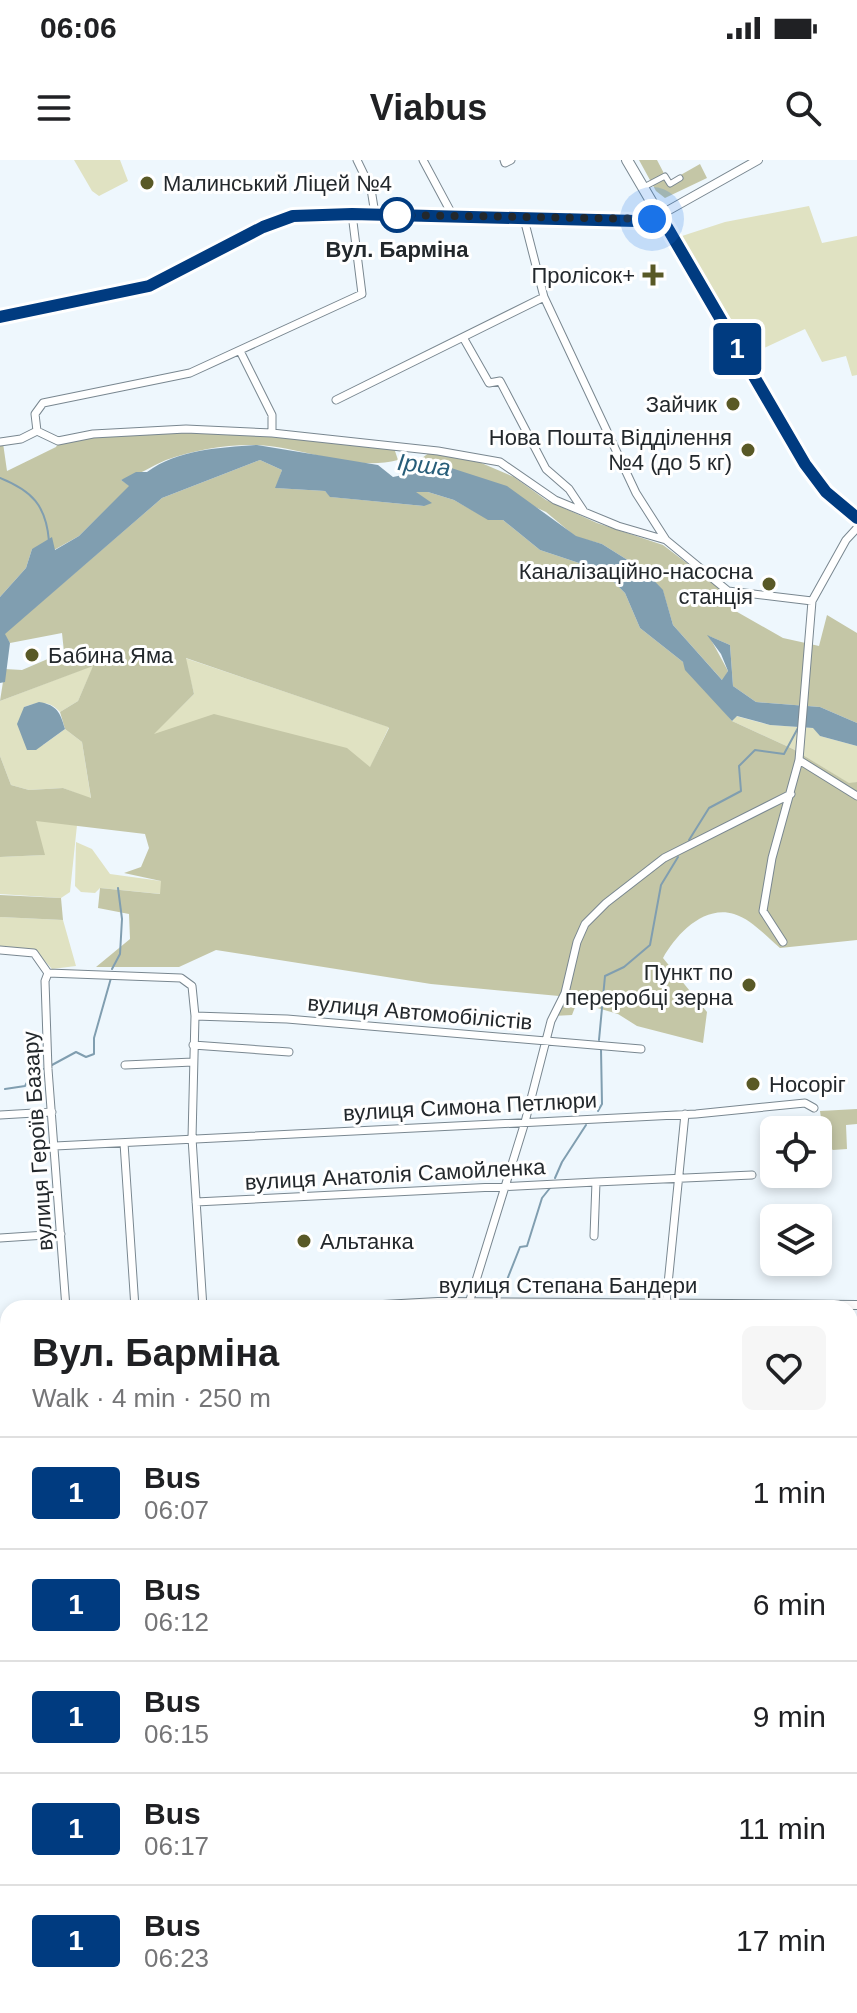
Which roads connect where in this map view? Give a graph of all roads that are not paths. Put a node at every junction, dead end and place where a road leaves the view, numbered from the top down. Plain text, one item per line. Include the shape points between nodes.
1 (357, 160) edge
2 (423, 160) edge
3 (504, 160) edge
4 (511, 160) edge
5 (627, 160) edge
6 (758, 160) edge
7 (680, 178) dead end
8 (643, 188) junction
9 (352, 214) junction
10 (375, 214) junction
11 (660, 215) junction
12 (453, 216) junction
13 (524, 219) junction
14 (544, 297) junction
15 (0, 317) edge
16 (464, 339) junction
17 (240, 351) junction
18 (336, 400) dead end
19 (37, 431) junction
20 (272, 433) junction
21 (0, 442) edge
22 (584, 512) junction
23 (857, 518) edge
24 (857, 528) edge
25 (666, 540) junction
26 (812, 601) junction
27 (799, 760) junction
28 (791, 794) junction
29 (857, 796) edge
30 (783, 942) dead end
31 (0, 950) edge
32 (48, 973) junction
33 (195, 1016) junction
34 (547, 1041) junction
35 (193, 1045) junction
36 (641, 1049) dead end
37 (289, 1052) dead end
38 (193, 1062) junction
39 (125, 1065) dead end
40 (814, 1108) dead end
41 (52, 1112) junction
42 (685, 1114) junction
43 (0, 1115) edge
44 (525, 1122) junction
45 (192, 1138) junction
46 (124, 1143) junction
47 (55, 1146) junction
48 (752, 1175) dead end
49 (678, 1178) junction
50 (596, 1182) junction
51 (504, 1187) junction
52 (196, 1202) junction
53 (61, 1234) junction
54 (594, 1236) dead end
55 (0, 1238) edge
56 (65, 1300) edge
57 (134, 1300) edge
58 (202, 1300) edge
59 (470, 1300) edge
60 (666, 1300) edge

1 - 10 street via 371,189
2 - 12 street
3 - 4 street
5 - 8 main road
6 - 11 street
7 - 8 street via 670,184 665,176
8 - 11 main road
9 - 10 street
9 - 15 street via 281,219 149,286
9 - 17 street via 359,297
10 - 12 street
11 - 13 street via 646,221
11 - 23 main road via 805,464 826,492
12 - 13 street
13 - 14 street
14 - 16 street
14 - 25 street via 636,493
16 - 18 street
16 - 22 street via 489,383 500,381 546,469
17 - 19 street via 176,377 50,400 36,410
17 - 20 street via 272,415
19 - 20 street via 54,441 186,429
19 - 21 street
20 - 22 street via 500,462 555,500
22 - 25 street
24 - 26 street
25 - 26 street via 728,591
26 - 27 street
27 - 28 street
27 - 29 street
28 - 30 street via 763,911
28 - 34 street via 664,858 594,914 578,938
31 - 32 street via 34,953
32 - 33 street via 181,978 194,992
32 - 41 street, вулиця Героїв Базару
33 - 34 street, вулиця Автомобілістів
33 - 35 street
34 - 36 street, вулиця Автомобілістів
34 - 44 street
35 - 37 street
35 - 38 street
38 - 39 street
38 - 45 street
40 - 42 street, вулиця Симона Петлюри via 805,1103
41 - 43 street
41 - 47 street, вулиця Героїв Базару
42 - 44 street, вулиця Симона Петлюри
42 - 49 street
44 - 45 street, вулиця Симона Петлюри
44 - 51 street
45 - 46 street, вулиця Симона Петлюри
45 - 52 street
46 - 47 street, вулиця Симона Петлюри
46 - 57 street
47 - 53 street, вулиця Героїв Базару
48 - 49 street, вулиця Анатолія Самойленка
49 - 50 street, вулиця Анатолія Самойленка
49 - 60 street
50 - 51 street, вулиця Анатолія Самойленка
50 - 54 street
51 - 52 street, вулиця Анатолія Самойленка
51 - 59 street
52 - 58 street
53 - 55 street
53 - 56 street, вулиця Героїв Базару

